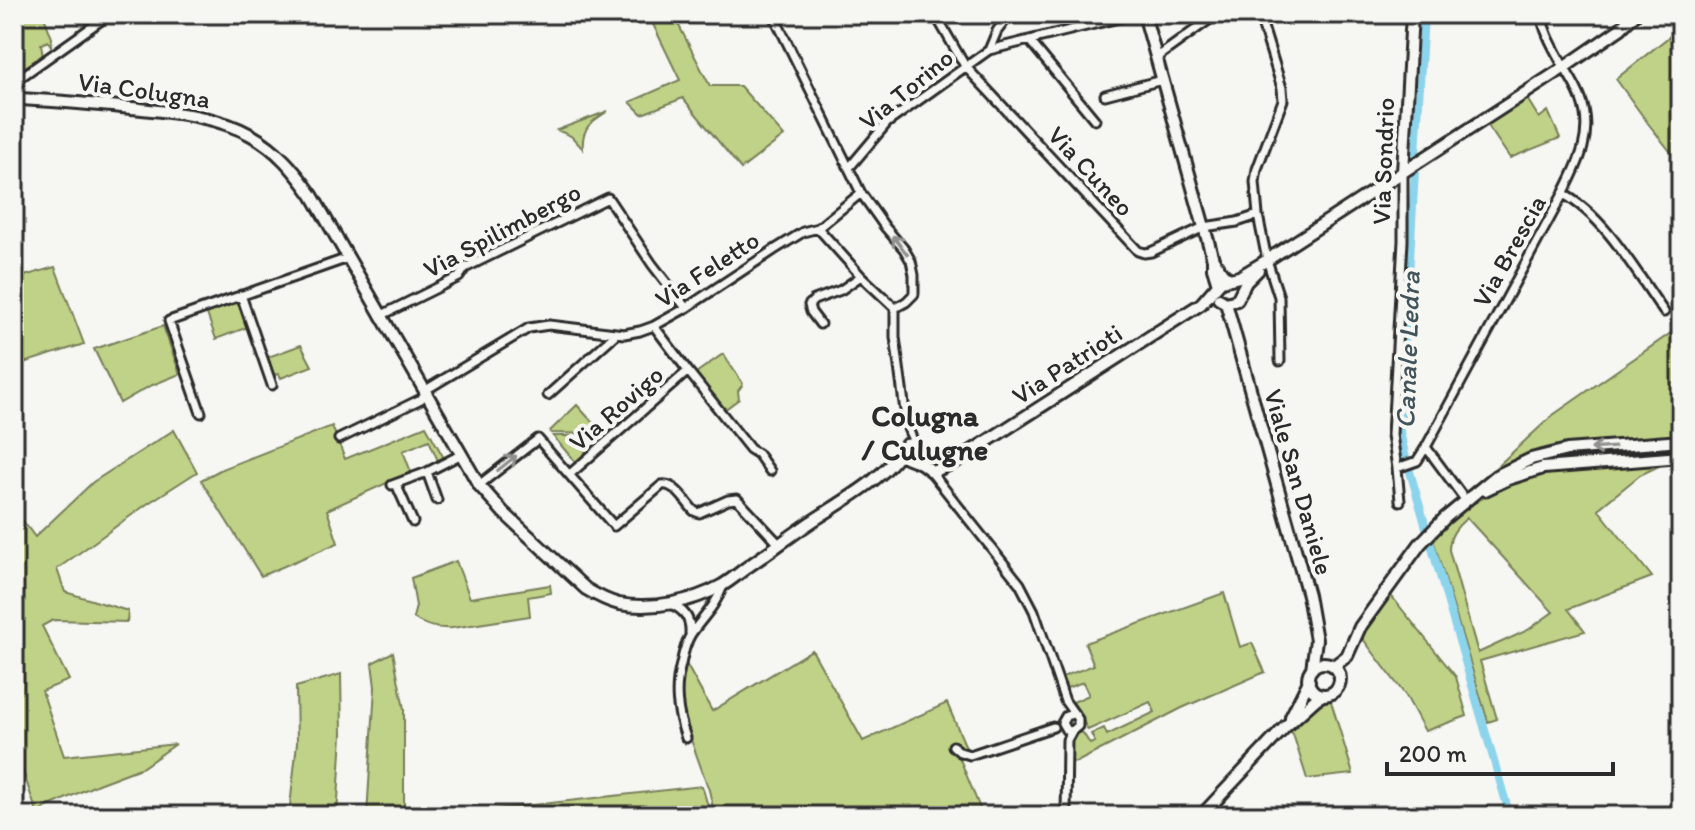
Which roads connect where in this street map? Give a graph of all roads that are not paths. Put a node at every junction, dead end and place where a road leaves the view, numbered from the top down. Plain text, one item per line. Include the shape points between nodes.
1 (110, 14) edge
2 (773, 14) edge
3 (935, 14) edge
4 (1010, 14) edge
5 (1135, 14) edge
6 (1144, 14) edge
7 (1217, 14) edge
8 (1259, 14) edge
9 (1412, 14) edge
10 (1541, 14) edge
11 (1635, 14) edge
12 (1029, 40) junction
13 (989, 50) junction
14 (1156, 58) junction
15 (965, 66) junction
16 (1564, 68) junction
17 (1162, 80) junction
18 (14, 82) edge
19 (1105, 95) dead end
20 (14, 99) edge
21 (1095, 120) dead end
22 (849, 168) junction
23 (1405, 170) junction
24 (861, 193) junction
25 (1563, 194) junction
26 (1258, 215) junction
27 (1204, 227) junction
28 (818, 228) junction
29 (348, 258) junction
30 (1266, 261) junction
31 (861, 276) junction
32 (1227, 290) junction
33 (241, 295) junction
34 (686, 308) junction
35 (895, 308) junction
36 (1664, 312) dead end
37 (380, 316) junction
38 (820, 324) dead end
39 (654, 326) junction
40 (616, 334) junction
41 (1280, 361) dead end
42 (688, 371) junction
43 (272, 385) dead end
44 (425, 392) junction
45 (548, 395) dead end
46 (201, 413) dead end
47 (339, 439) dead end
48 (1681, 441) edge
49 (1642, 445) junction
50 (1426, 447) junction
51 (908, 450) junction
52 (460, 455) junction
53 (1681, 457) edge
54 (1644, 460) junction
55 (1399, 468) junction
56 (937, 470) junction
57 (770, 471) dead end
58 (427, 472) junction
59 (570, 474) junction
60 (479, 485) junction
61 (437, 500) dead end
62 (1400, 501) dead end
63 (1466, 501) junction
64 (413, 522) dead end
65 (779, 544) junction
66 (723, 585) junction
67 (668, 603) junction
68 (690, 635) junction
69 (1316, 640) junction
70 (1354, 642) junction
71 (1331, 665) junction
72 (1312, 669) junction
73 (1309, 681) junction
74 (1340, 681) junction
75 (1323, 695) junction
76 (1068, 722) junction
77 (1286, 726) junction
78 (686, 738) dead end
79 (953, 746) dead end
80 (1066, 816) edge
81 (1201, 816) edge

1 - 18 street
2 - 22 street
3 - 15 street
4 - 13 street
5 - 12 street, Via Torino
6 - 14 street, Viale San Daniele
7 - 14 street
8 - 26 street via 1283,100 1257,169
9 - 23 street, Via Sondrio
10 - 16 street, Via Brescia
11 - 16 street, Via Patrioti
12 - 13 street, Via Torino
12 - 21 street
13 - 15 street, Via Torino
14 - 17 street, Viale San Daniele
15 - 22 street, Via Torino via 887,123
15 - 27 street, Via Cuneo via 1138,251 1151,252
16 - 23 street, Via Patrioti
16 - 25 street, Via Brescia via 1581,98 1587,128 1579,162
17 - 19 street
17 - 27 street, Viale San Daniele
20 - 29 street, Via Colugna via 175,113 250,135 295,170
22 - 24 street
23 - 30 street, Via Patrioti
23 - 55 street, Via Sondrio via 1392,435
24 - 28 street, Via Feletto
35 -> 24 street via 912,297 911,261
25 - 36 street via 1600,222
25 - 50 street, Via Brescia
26 - 27 street
26 - 30 street
27 - 32 street, Viale San Daniele
28 - 31 street
28 - 34 street, Via Feletto via 803,232
29 - 33 street
29 - 37 street, Via Colugna
30 - 32 street, Via Patrioti
30 - 41 street via 1279,297
31 - 35 street
31 - 38 street via 809,305
32 - 56 street, Via Patrioti
32 - 69 street, Viale San Daniele
33 - 43 street
33 - 46 street via 169,321
34 - 37 street, Via Spilimbergo via 608,198
34 - 39 street, Via Feletto
35 - 51 street
37 - 44 street, Via Colugna
39 - 40 street, Via Feletto
39 - 42 street, Via Rovigo
40 - 44 street, Via Feletto via 549,325 529,328
40 - 45 street
42 - 57 street, Via Rovigo
42 - 59 street, Via Rovigo
44 - 47 street, Via Feletto via 421,399
44 - 52 street, Via Colugna
48 - 49 street
49 - 54 street
49 -> 63 street via 1567,450 1531,459 1496,476
50 - 55 street, Via Brescia via 1421,458
50 - 63 street
51 - 56 street via 920,451
51 - 65 street, Via Colugna
52 - 58 street
52 - 60 street, Via Colugna
53 - 54 street
54 - 63 street via 1543,468
55 - 62 street, Via Sondrio
56 - 76 street via 1020,584 1034,611
58 - 61 street
58 - 64 street via 394,484
60 -> 59 street via 538,439
59 - 65 street via 614,526 666,484 699,513 737,499
60 - 67 street, Via Colugna via 586,589 618,604
63 - 70 street via 1416,549
65 - 66 street, Via Colugna
66 - 67 street, Via Colugna
66 - 68 street via 717,602
67 - 68 street via 683,611
68 - 78 street via 676,693
69 - 71 street, Viale San Daniele
69 - 72 street, Viale San Daniele
70 - 71 street via 1344,660
70 - 74 street
71 - 72 street
71 - 74 street, Viale San Daniele
72 - 73 street, Viale San Daniele
73 - 75 street
73 - 77 street, Viale San Daniele
74 - 75 street, Viale San Daniele via 1335,691
75 - 77 street, Viale San Daniele
76 - 79 street via 970,755
76 - 80 street
77 - 81 street, Viale San Daniele

